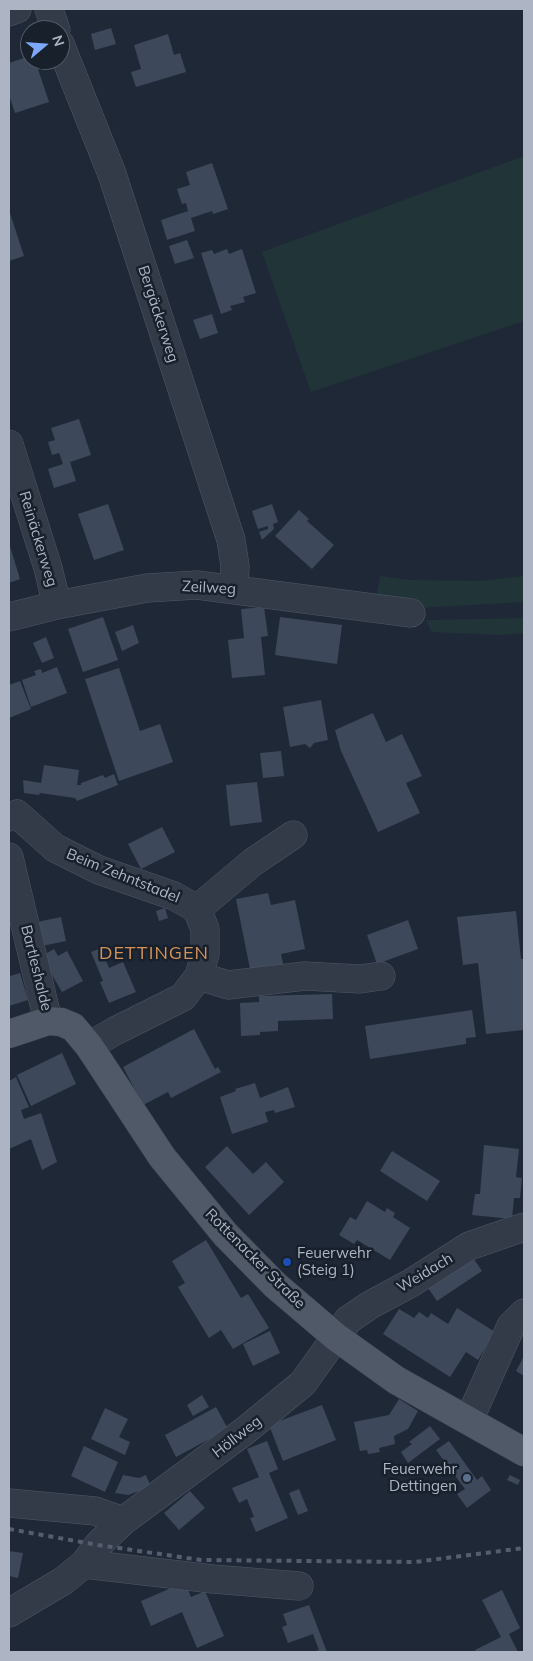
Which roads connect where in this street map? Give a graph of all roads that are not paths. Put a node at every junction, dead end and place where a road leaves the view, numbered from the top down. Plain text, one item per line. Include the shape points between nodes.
1 (17, 9) edge
2 (9, 12) edge
3 (70, 69) edge
4 (9, 444) edge
5 (234, 589) junction
6 (57, 605) junction
7 (411, 613) dead end
8 (9, 617) edge
9 (9, 817) edge
10 (293, 835) dead end
11 (9, 857) edge
12 (197, 909) junction
13 (200, 976) junction
14 (381, 976) dead end
15 (48, 1022) junction
16 (9, 1034) edge
17 (89, 1046) junction
18 (524, 1227) edge
19 (524, 1313) edge
20 (336, 1337) junction
21 (469, 1420) junction
22 (524, 1452) edge
23 (9, 1503) edge
24 (123, 1521) junction
25 (84, 1564) junction
26 (299, 1586) dead end
27 (9, 1613) edge

1 - 2 street
3 - 5 street, Bergäckerweg via 112,174 230,540 235,566
4 - 6 street, Reinäckerweg
5 - 6 street, Zeilweg via 197,585 147,588
5 - 7 street, Zeilweg
6 - 8 street, Zeilweg
9 - 12 street, Beim Zehntstadel via 17,814 55,848 99,870 174,896
10 - 12 street via 253,862
11 - 15 street, Bartleshalde
12 - 13 street, Beim Zehntstadel via 205,929 205,954
13 - 14 street via 228,986 305,976 360,979
13 - 17 street, Beim Zehntstadel via 183,997
15 - 16 main road, Rottenacker Straße
15 - 17 main road, Rottenacker Straße via 61,1022 73,1027
17 - 20 main road, Rottenacker Straße via 162,1157 225,1234 276,1285
18 - 20 street, Weidach via 469,1246 348,1320
19 - 21 street via 511,1326
20 - 21 main road, Rottenacker Straße via 396,1380
20 - 24 street, Höllweg via 303,1384
21 - 22 main road, Rottenacker Straße
23 - 24 street via 95,1511
24 - 25 street, Höllweg
25 - 26 street
25 - 27 street, Höllweg via 63,1581

